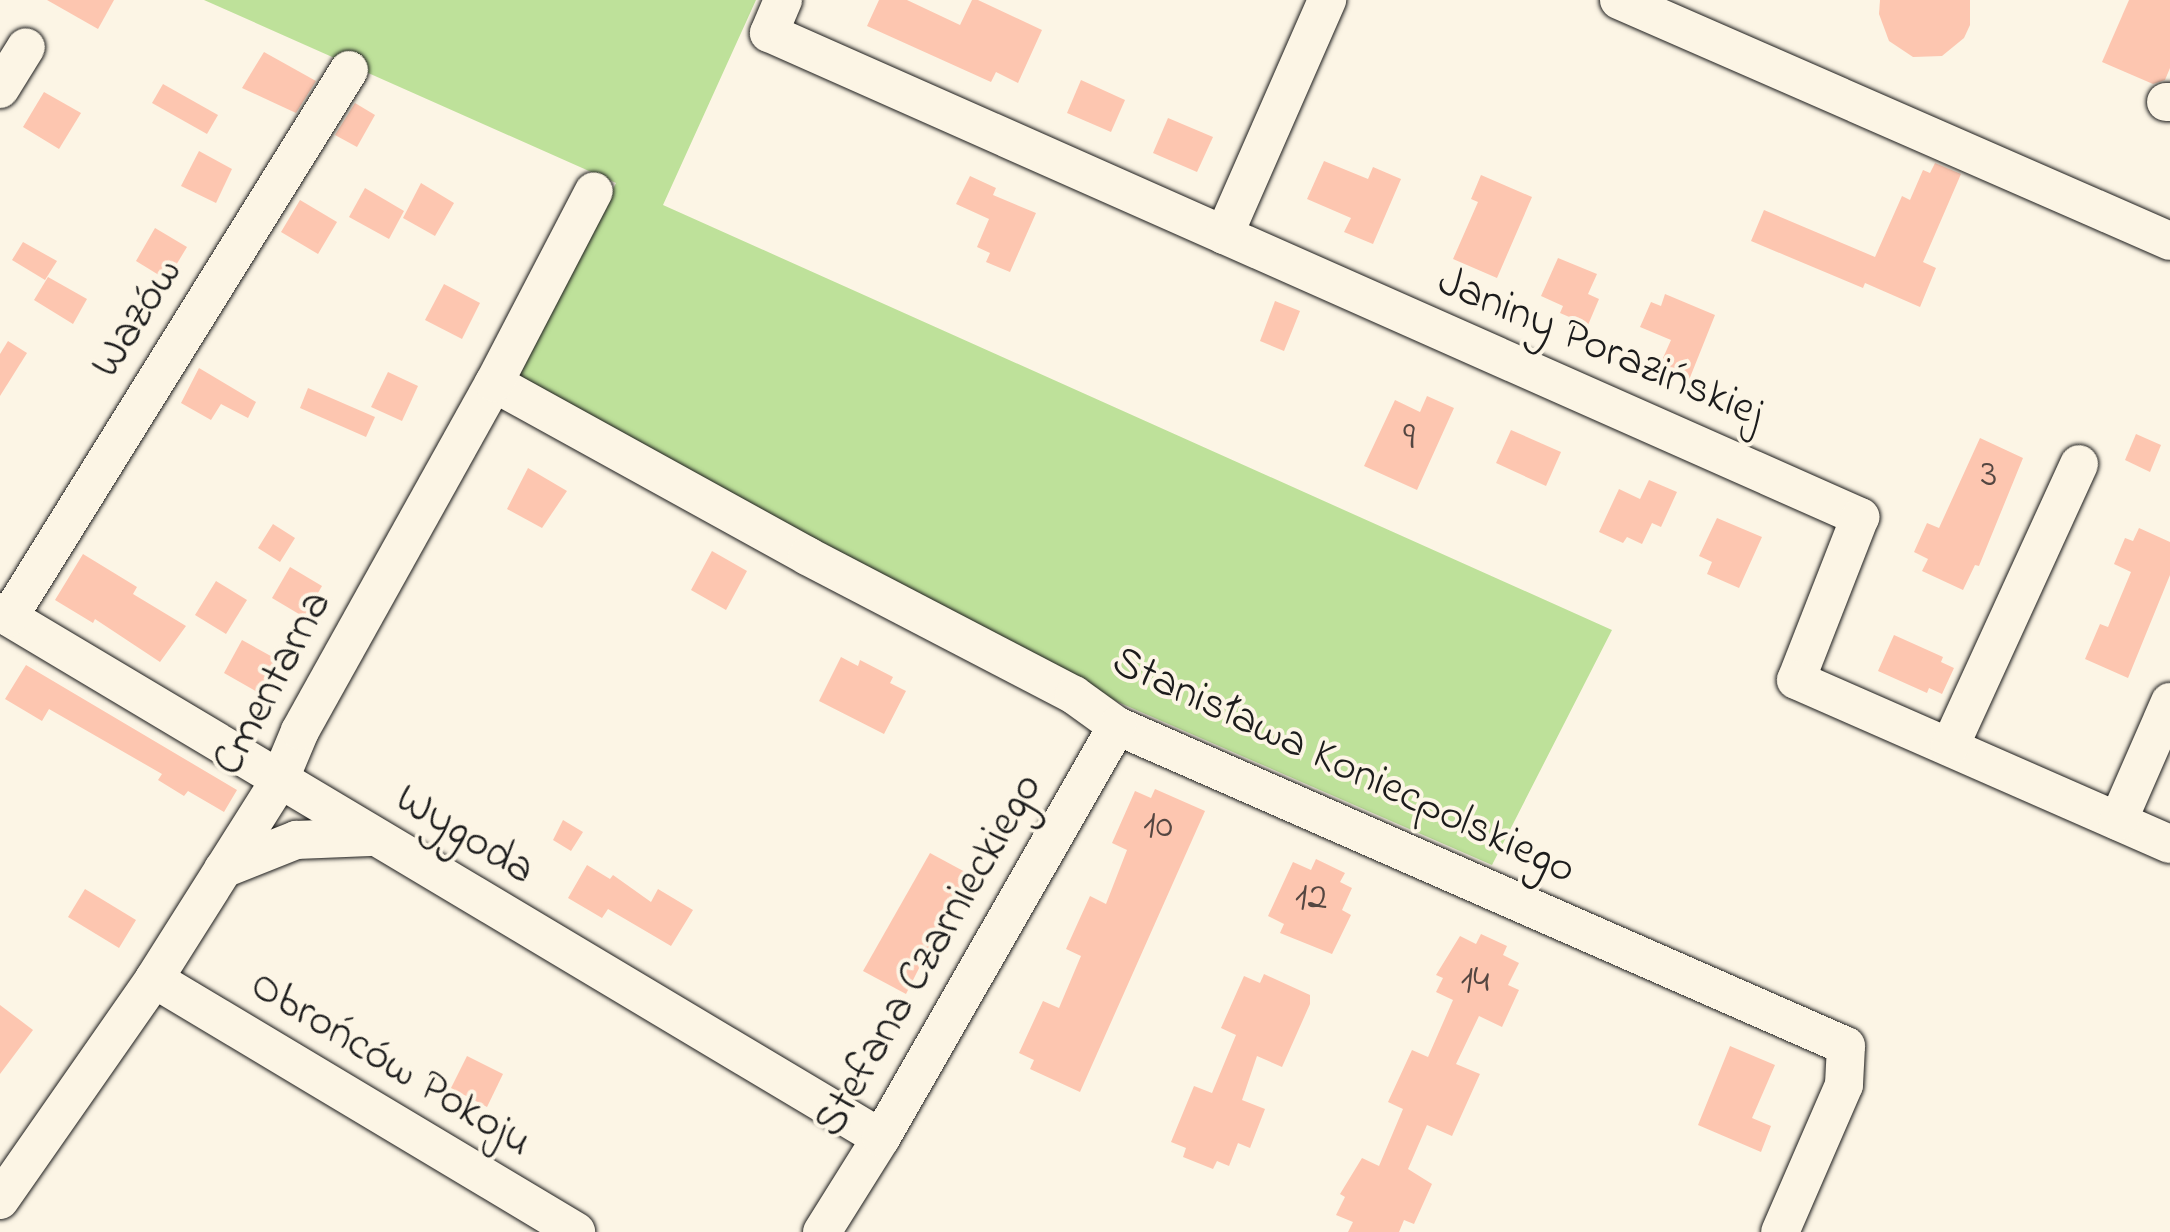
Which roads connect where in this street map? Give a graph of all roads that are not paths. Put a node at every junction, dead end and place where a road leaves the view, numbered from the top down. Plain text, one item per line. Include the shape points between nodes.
1 (1328, 0) edge
2 (1619, 0) edge
3 (776, 16) edge
4 (26, 47) dead end
5 (348, 70) dead end
6 (0, 89) edge
7 (594, 190) dead end
8 (1224, 236) junction
9 (2170, 241) edge
10 (494, 383) junction
11 (2079, 464) dead end
12 (4, 614) edge
13 (2170, 702) edge
14 (1118, 726) junction
15 (1950, 746) junction
16 (279, 781) junction
17 (2118, 820) junction
18 (372, 837) junction
19 (2170, 844) edge
20 (223, 869) junction
21 (154, 979) junction
22 (881, 1138) junction
23 (6, 1178) edge
24 (576, 1232) edge
25 (822, 1232) edge
26 (1780, 1232) edge

1 - 8 street
2 - 9 street
3 - 8 street, Janiny Porazińskiej
4 - 6 street
5 - 12 street, Wazów
7 - 10 street, Cmentarna
8 - 15 street, Janiny Porazińskiej via 1860,517 1796,680
10 - 14 street, Stanisława Koniecpolskiego via 1074,695
10 - 16 street, Cmentarna via 300,731
11 - 15 street
12 - 16 street, Wygoda
13 - 17 street
14 - 22 street, Stefana Czarnieckiego
14 - 26 street, Stanisława Koniecpolskiego via 1846,1046 1844,1085
15 - 17 street, Janiny Porazińskiej
16 - 18 street, Wygoda
16 - 20 street, Cmentarna
17 - 19 street, Janiny Porazińskiej
18 - 20 street via 296,840
18 - 22 street, Wygoda
20 - 21 street, Cmentarna
21 - 23 street, Cmentarna
21 - 24 street, Obrońców Pokoju
22 - 25 street, Stefana Czarnieckiego

